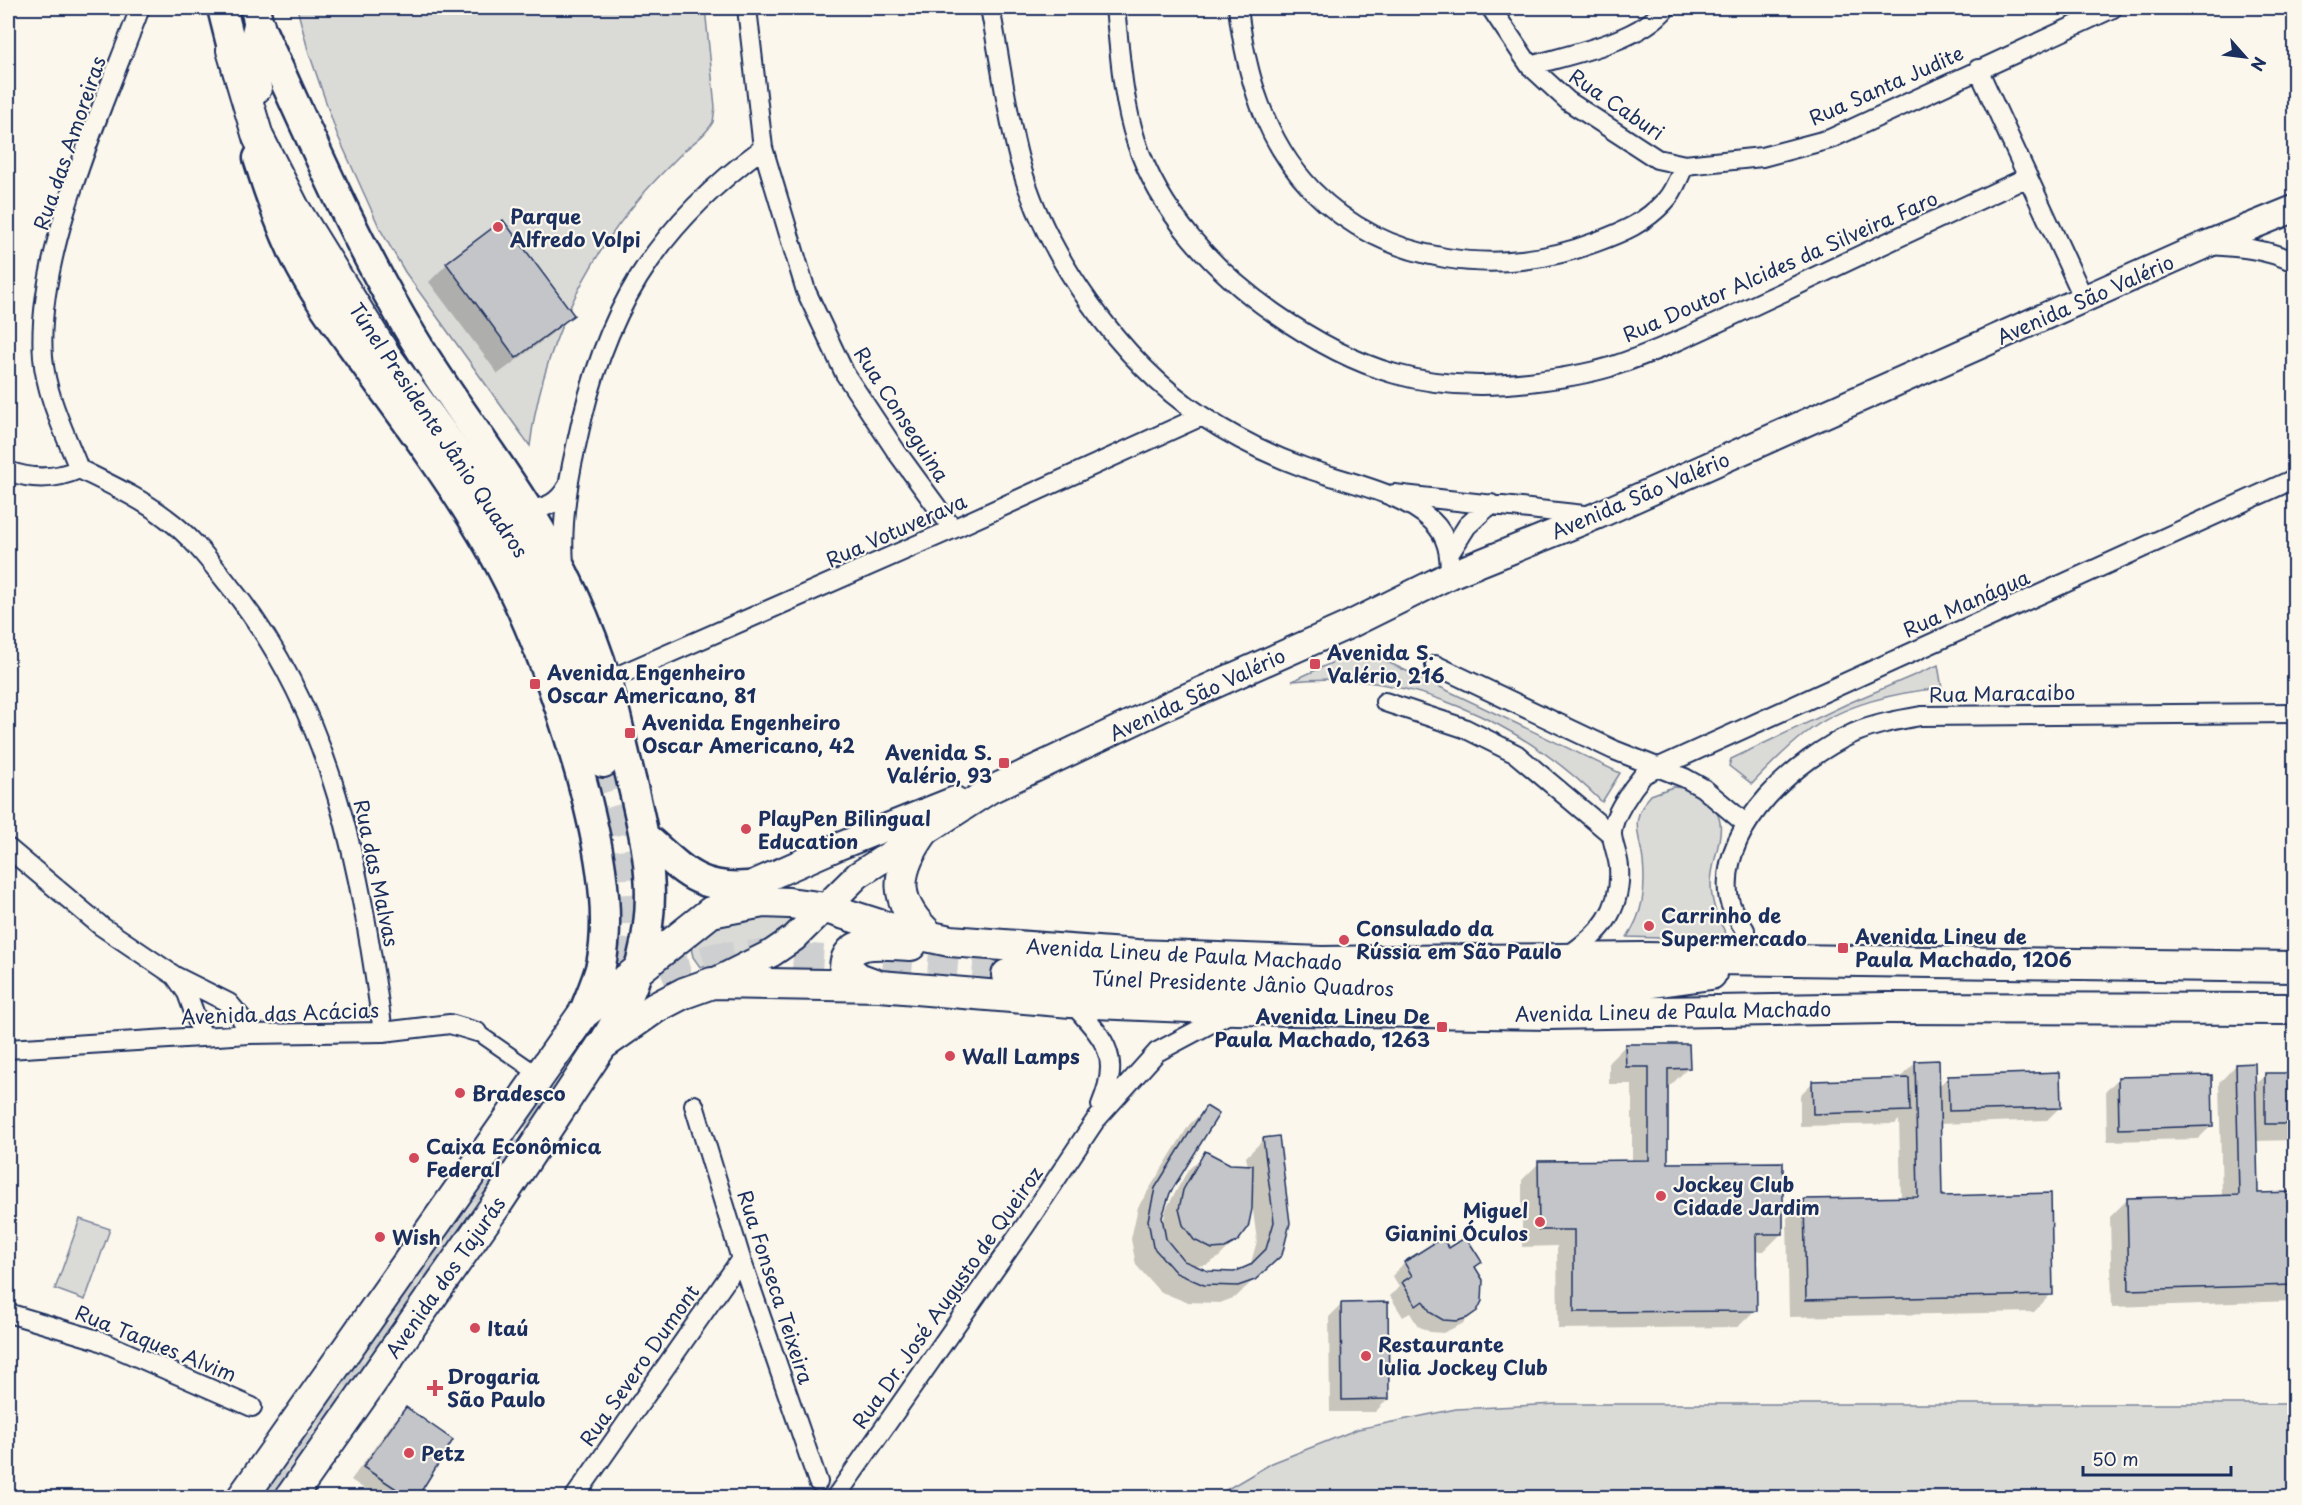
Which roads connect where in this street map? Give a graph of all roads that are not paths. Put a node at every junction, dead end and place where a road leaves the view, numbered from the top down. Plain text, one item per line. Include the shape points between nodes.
1 (140, 8) edge
2 (222, 8) edge
3 (747, 8) edge
4 (990, 8) edge
5 (1115, 8) edge
6 (1238, 8) edge
7 (1491, 8) edge
8 (1666, 8) edge
9 (2114, 8) edge
10 (257, 16) edge
11 (232, 50) junction
12 (1530, 66) junction
13 (1978, 69) junction
14 (763, 148) junction
15 (1685, 165) junction
16 (2028, 177) junction
17 (294, 208) junction
18 (2295, 209) edge
19 (2205, 245) junction
20 (2295, 262) edge
21 (2084, 299) junction
22 (1202, 416) junction
23 (79, 469) junction
24 (8, 471) edge
25 (2295, 479) edge
26 (567, 487) junction
27 (1383, 494) junction
28 (1491, 504) junction
29 (528, 509) junction
30 (1596, 516) junction
31 (953, 529) junction
32 (1450, 564) junction
33 (565, 576) junction
34 (1435, 665) dead end
35 (606, 681) junction
36 (1385, 702) dead end
37 (2295, 713) edge
38 (603, 762) tunnel mouth
39 (1656, 767) junction
40 (990, 790) junction
41 (1746, 824) junction
42 (923, 832) junction
43 (1612, 835) junction
44 (645, 837) junction
45 (8, 848) edge
46 (748, 886) junction
47 (649, 896) junction
48 (603, 900) junction
49 (826, 908) junction
50 (711, 912) junction
51 (1745, 930) dead end
52 (940, 939) junction
53 (1562, 960) junction
54 (1824, 960) junction
55 (2295, 967) edge
56 (1007, 975) tunnel mouth
57 (175, 976) junction
58 (635, 979) junction
59 (712, 983) junction
60 (880, 986) junction
61 (1624, 986) junction
62 (1071, 1002) junction
63 (1236, 1009) junction
64 (2295, 1009) edge
65 (1746, 1011) junction
66 (583, 1014) junction
67 (382, 1032) junction
68 (477, 1032) joint
69 (249, 1034) junction
70 (203, 1037) junction
71 (602, 1045) junction
72 (8, 1049) edge
73 (539, 1075) junction
74 (694, 1105) dead end
75 (1095, 1121) junction
76 (741, 1259) junction
77 (8, 1313) edge
78 (252, 1407) dead end
79 (818, 1482) dead end
80 (242, 1497) edge
81 (290, 1497) edge
82 (574, 1497) edge
83 (835, 1497) edge

1 - 23 street, Rua das Amoreiras via 67,207 48,284 43,357 50,396
2 - 11 main road
3 - 14 street, Rua Conseguina
4 - 22 street via 1019,159 1040,219 1068,272 1113,333
5 - 16 street, Rua Doutor Alcides da Silveira Faro via 1122,78 1136,141 1173,216 1249,295 1301,332 1360,363 1417,381 1465,386 1518,383 1610,367 1673,343
6 - 15 street via 1257,103 1281,150 1311,189 1336,211 1364,231 1402,247 1442,258 1481,262 1530,261 1567,254 1637,226 1667,200
7 - 12 street, Rua Caburi
8 - 12 street via 1634,32
9 - 13 street, Rua Santa Judite
10 - 17 highway, Túnel Presidente Jânio Quadros via 252,76
10 - 29 main road, Avenida dos Tajurás via 344,212 377,274 415,340
11 - 17 highway, Túnel Presidente Jânio Quadros via 258,137
11 - 48 main road via 259,160 277,217 296,258 327,311 488,543 535,641 566,725 592,820
12 - 15 street, Rua Caburi via 1568,101 1657,159
13 - 15 street, Rua Santa Judite via 1830,139 1762,157
13 - 16 street
14 - 26 street via 721,179 688,212 629,292 604,344 586,398
14 - 31 street, Rua Conseguina via 806,291 844,374
16 - 21 street
17 - 38 highway, Túnel Presidente Jânio Quadros via 385,355 493,504 538,578 585,697
18 - 19 main road, Avenida São Valério
19 - 20 street via 2253,248
19 - 21 main road, Avenida São Valério
21 - 30 main road, Avenida São Valério
22 - 27 street via 1270,454
22 - 31 street, Rua Votuverava
23 - 24 street via 46,479
23 - 67 street, Rua das Malvas via 143,501 194,541 251,612 291,678 322,747 351,838
25 - 39 street, Rua Manágua
26 - 29 street via 548,506
26 - 33 street via 562,542
27 - 28 street
27 - 32 street via 1419,510 1432,521 1440,530
28 - 30 street
28 - 32 street via 1467,526
29 - 33 main road, Avenida dos Tajurás
30 - 32 main road, Avenida São Valério
31 - 35 street, Rua Votuverava
32 - 40 main road, Avenida São Valério via 1349,625
33 - 35 main road, Avenida dos Tajurás
34 - 39 street
35 - 44 main road, Avenida dos Tajurás
36 - 43 street via 1464,728 1516,754
37 - 41 street, Rua Maracaibo via 1921,716 1877,724 1816,755 1773,792
39 - 41 street via 1702,788
39 - 43 street, Rua Manágua via 1634,786
40 - 42 main road, Avenida São Valério
40 - 46 main road, Avenida São Valério via 933,807
41 - 51 street, Rua Maracaibo via 1728,869 1728,895
42 - 49 main road, Avenida São Valério via 858,876
42 - 52 highway via 904,863 900,888 912,916
43 - 53 street via 1619,868 1610,917 1594,938
44 - 46 main road via 701,882
44 - 47 main road, Avenida dos Tajurás
45 - 57 street via 101,926
46 - 50 main road, Avenida São Valério
47 - 48 main road via 638,909 627,913 613,910
47 - 58 main road, Avenida dos Tajurás via 647,932
48 - 66 main road via 605,933 600,968
49 - 50 highway, Avenida Lineu de Paula Machado via 763,902
49 - 52 highway, Avenida Lineu de Paula Machado
49 - 59 main road, Avenida São Valério via 772,953
50 - 58 highway, Avenida Lineu de Paula Machado
52 - 53 highway, Avenida Lineu de Paula Machado via 1137,955 1322,962
52 - 60 highway via 924,944 864,945 850,952 845,967 848,971
53 - 54 highway, Avenida Lineu de Paula Machado
54 - 55 highway, Avenida Lineu de Paula Machado
54 - 61 highway, Túnel Presidente Jânio Quadros
56 - 61 highway, Túnel Presidente Jânio Quadros via 1393,989
57 - 69 street via 229,1003
57 - 70 street via 187,993
58 - 66 highway, Avenida Lineu de Paula Machado
58 - 71 main road, Avenida dos Tajurás
59 - 60 highway, Avenida Lineu de Paula Machado
59 - 71 highway, Avenida Lineu de Paula Machado via 655,1008
60 - 62 highway, Avenida Lineu de Paula Machado
61 - 65 highway, Túnel Presidente Jânio Quadros
62 - 63 highway, Avenida Lineu de Paula Machado
62 - 75 street via 1102,1040 1111,1063 1108,1087
63 - 65 highway, Avenida Lineu de Paula Machado via 1550,1014
63 - 75 street via 1157,1052
64 - 65 highway, Avenida Lineu de Paula Machado
66 - 73 highway, Avenida dos Tajurás
67 - 68 street, Avenida das Acácias via 450,1024
67 - 69 street, Avenida das Acácias
68 - 73 street, Avenida das Acácias
69 - 70 street, Avenida das Acácias
70 - 72 street, Avenida das Acácias
71 - 81 highway, Avenida dos Tajurás via 496,1204
73 - 80 highway, Avenida dos Tajurás
74 - 76 street, Rua Fonseca Teixeira
75 - 83 street, Rua Dr. José Augusto de Queiroz
76 - 79 street, Rua Fonseca Teixeira
76 - 82 street, Rua Severo Dumont
77 - 78 street, Rua Taques Alvim via 98,1340

